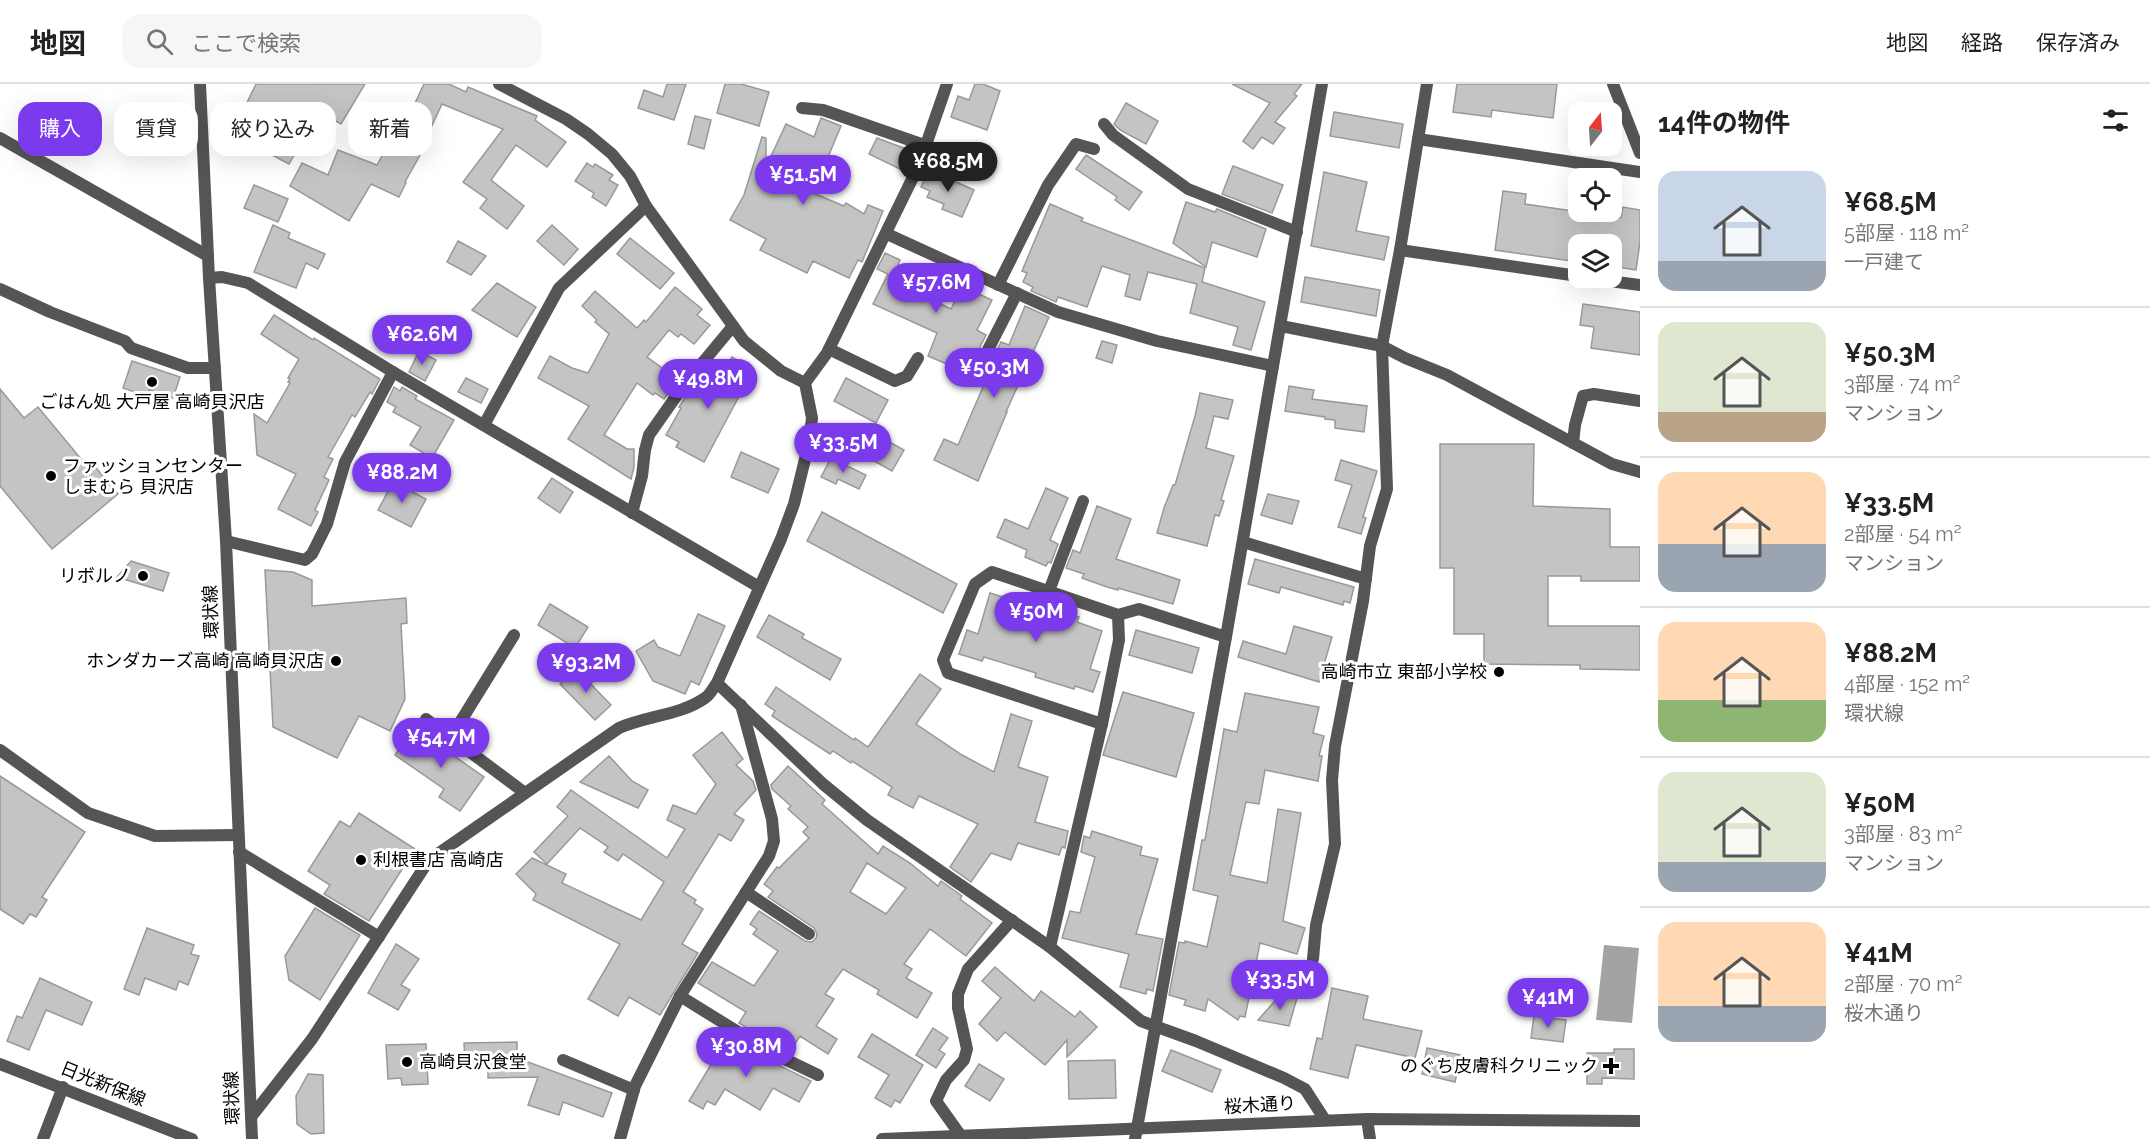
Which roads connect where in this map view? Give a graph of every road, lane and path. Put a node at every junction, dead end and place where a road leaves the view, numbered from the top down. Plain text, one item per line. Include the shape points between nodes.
1 (200, 84) edge
2 (499, 84) edge
3 (947, 84) edge
4 (1322, 84) edge
5 (1427, 84) edge
6 (1613, 84) edge
7 (802, 108) dead end
8 (1104, 124) dead end
9 (0, 138) edge
10 (1418, 139) junction
11 (927, 146) junction
12 (1094, 149) dead end
13 (1640, 153) edge
14 (1640, 172) edge
15 (646, 206) junction
16 (1297, 231) junction
17 (887, 234) junction
18 (1400, 250) junction
19 (208, 256) junction
20 (1568, 275) edge
21 (209, 278) junction
22 (1622, 283) edge
23 (998, 285) junction
24 (1640, 285) edge
25 (0, 289) edge
26 (1017, 293) junction
27 (733, 326) junction
28 (1281, 326) junction
29 (1382, 346) junction
30 (829, 349) junction
31 (918, 358) dead end
32 (1273, 366) junction
33 (215, 368) junction
34 (393, 372) junction
35 (974, 379) dead end
36 (805, 383) junction
37 (1640, 401) edge
38 (484, 425) junction
39 (1574, 443) junction
40 (1640, 472) edge
41 (1083, 501) dead end
42 (632, 513) junction
43 (226, 541) junction
44 (1242, 542) junction
45 (1366, 579) junction
46 (759, 587) junction
47 (1049, 591) junction
48 (1118, 615) junction
49 (514, 635) dead end
50 (1226, 637) junction
51 (717, 683) junction
52 (741, 704) junction
53 (426, 719) dead end
54 (1102, 724) junction
55 (450, 737) junction
56 (0, 750) edge
57 (525, 793) junction
58 (238, 835) junction
59 (239, 852) junction
60 (746, 892) junction
61 (1012, 920) junction
62 (809, 934) dead end
63 (379, 937) junction
64 (1050, 947) junction
65 (1313, 959) dead end
66 (680, 996) junction
67 (1156, 1027) junction
68 (563, 1060) dead end
69 (0, 1064) edge
70 (818, 1075) dead end
71 (63, 1087) junction
72 (634, 1090) junction
73 (251, 1118) junction
74 (1367, 1119) junction
75 (1325, 1120) junction
76 (1640, 1121) edge
77 (1136, 1134) edge
78 (961, 1136) junction
79 (43, 1139) edge
80 (192, 1139) edge
81 (252, 1139) edge
82 (620, 1139) edge
83 (882, 1139) edge
84 (1370, 1139) edge

1 - 19 street, 環状線
2 - 15 street via 566,118 588,134 630,176
3 - 11 street
4 - 16 street
5 - 10 street
6 - 13 street
7 - 11 street via 823,110
8 - 16 street via 1113,135 1188,189
9 - 19 street
10 - 14 street
10 - 18 street
11 - 17 street
12 - 23 street via 1076,144 1048,185
15 - 27 street
15 - 38 street via 559,288
16 - 28 street
17 - 23 street
17 - 30 street
18 - 20 street
18 - 29 street
19 - 21 street, 環状線
21 - 33 street, 環状線
21 - 34 street via 248,283
22 - 24 street
23 - 26 street
25 - 33 street via 125,341 131,348 188,368
26 - 32 street via 1058,312 1108,328
26 - 35 street
27 - 36 street via 744,341 781,371
27 - 42 street via 649,435
28 - 29 street
28 - 32 street
29 - 39 street via 1447,375
29 - 45 street via 1387,489 1370,546
30 - 31 street via 895,381 907,376
30 - 36 street
32 - 44 street
33 - 43 street, 環状線
34 - 38 street
34 - 43 street via 345,462 327,524 312,554 305,560
36 - 46 street via 812,418 810,443 794,504
37 - 39 street via 1583,396
38 - 42 street
39 - 40 street via 1612,464
41 - 47 street
42 - 46 street
43 - 58 street, 環状線
44 - 45 street
44 - 50 street
45 - 65 street via 1335,746 1335,844 1316,925
46 - 51 street
47 - 48 street
47 - 54 street via 993,572 975,584 943,660 948,673
48 - 50 street via 1139,609
48 - 54 street via 1119,640
49 - 55 street
50 - 67 street
51 - 52 street
51 - 57 street via 706,697 693,704 618,728
52 - 60 street via 772,819 774,841
52 - 61 street via 823,784 867,820
53 - 55 street
54 - 64 street
55 - 57 street
56 - 58 street via 88,813 155,836
57 - 63 street via 429,860
58 - 59 street, 環状線
59 - 63 street
59 - 73 street, 環状線
60 - 62 street
60 - 66 street
61 - 64 street
61 - 78 street via 968,969 958,994 967,1049 964,1060 946,1080 936,1101
63 - 73 street via 312,1039
64 - 67 street via 1141,1021
66 - 70 street via 772,1053
66 - 72 street
67 - 75 street via 1305,1089
67 - 77 street
68 - 72 street
69 - 71 street, 日光新保線
71 - 79 street
71 - 80 street, 日光新保線
72 - 82 street
73 - 81 street, 環状線
74 - 75 street, 桜木通り
74 - 76 street, 桜木通り
74 - 84 street
75 - 77 street, 桜木通り
77 - 78 street, 桜木通り
78 - 83 street, 桜木通り

